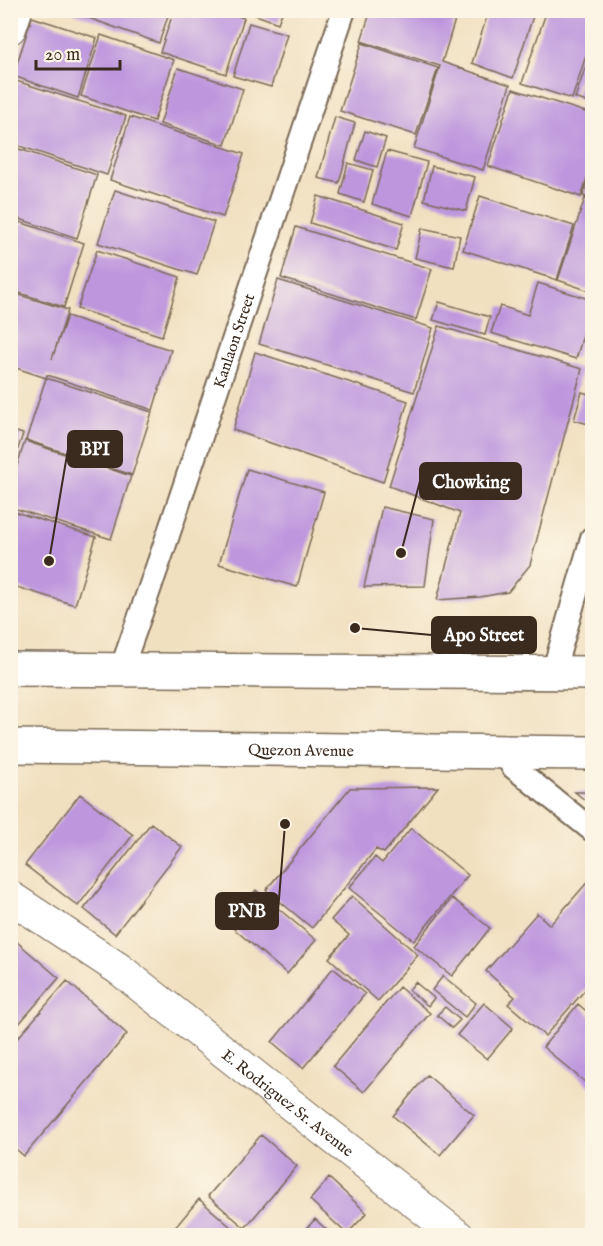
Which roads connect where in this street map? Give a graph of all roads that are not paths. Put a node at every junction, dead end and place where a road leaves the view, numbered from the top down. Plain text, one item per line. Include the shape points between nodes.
1 (16, 10) edge
2 (345, 10) edge
3 (10, 28) edge
4 (592, 538) edge
5 (10, 669) edge
6 (121, 670) junction
7 (553, 673) junction
8 (592, 673) edge
9 (10, 746) edge
10 (503, 752) junction
11 (592, 753) edge
12 (592, 830) edge
13 (10, 897) edge
14 (10, 917) edge
15 (119, 969) junction
16 (458, 1236) edge

1 - 3 main road
2 - 6 street, Kanlaon Street
4 - 7 street
5 - 6 main road
6 - 7 main road
7 - 8 main road
9 - 10 main road, Quezon Avenue
10 - 11 main road, Quezon Avenue
10 - 12 street via 513,766
13 - 15 main road, E. Rodriguez Sr. Avenue
14 - 15 main road, E. Rodriguez Sr. Avenue
15 - 16 main road, E. Rodriguez Sr. Avenue

